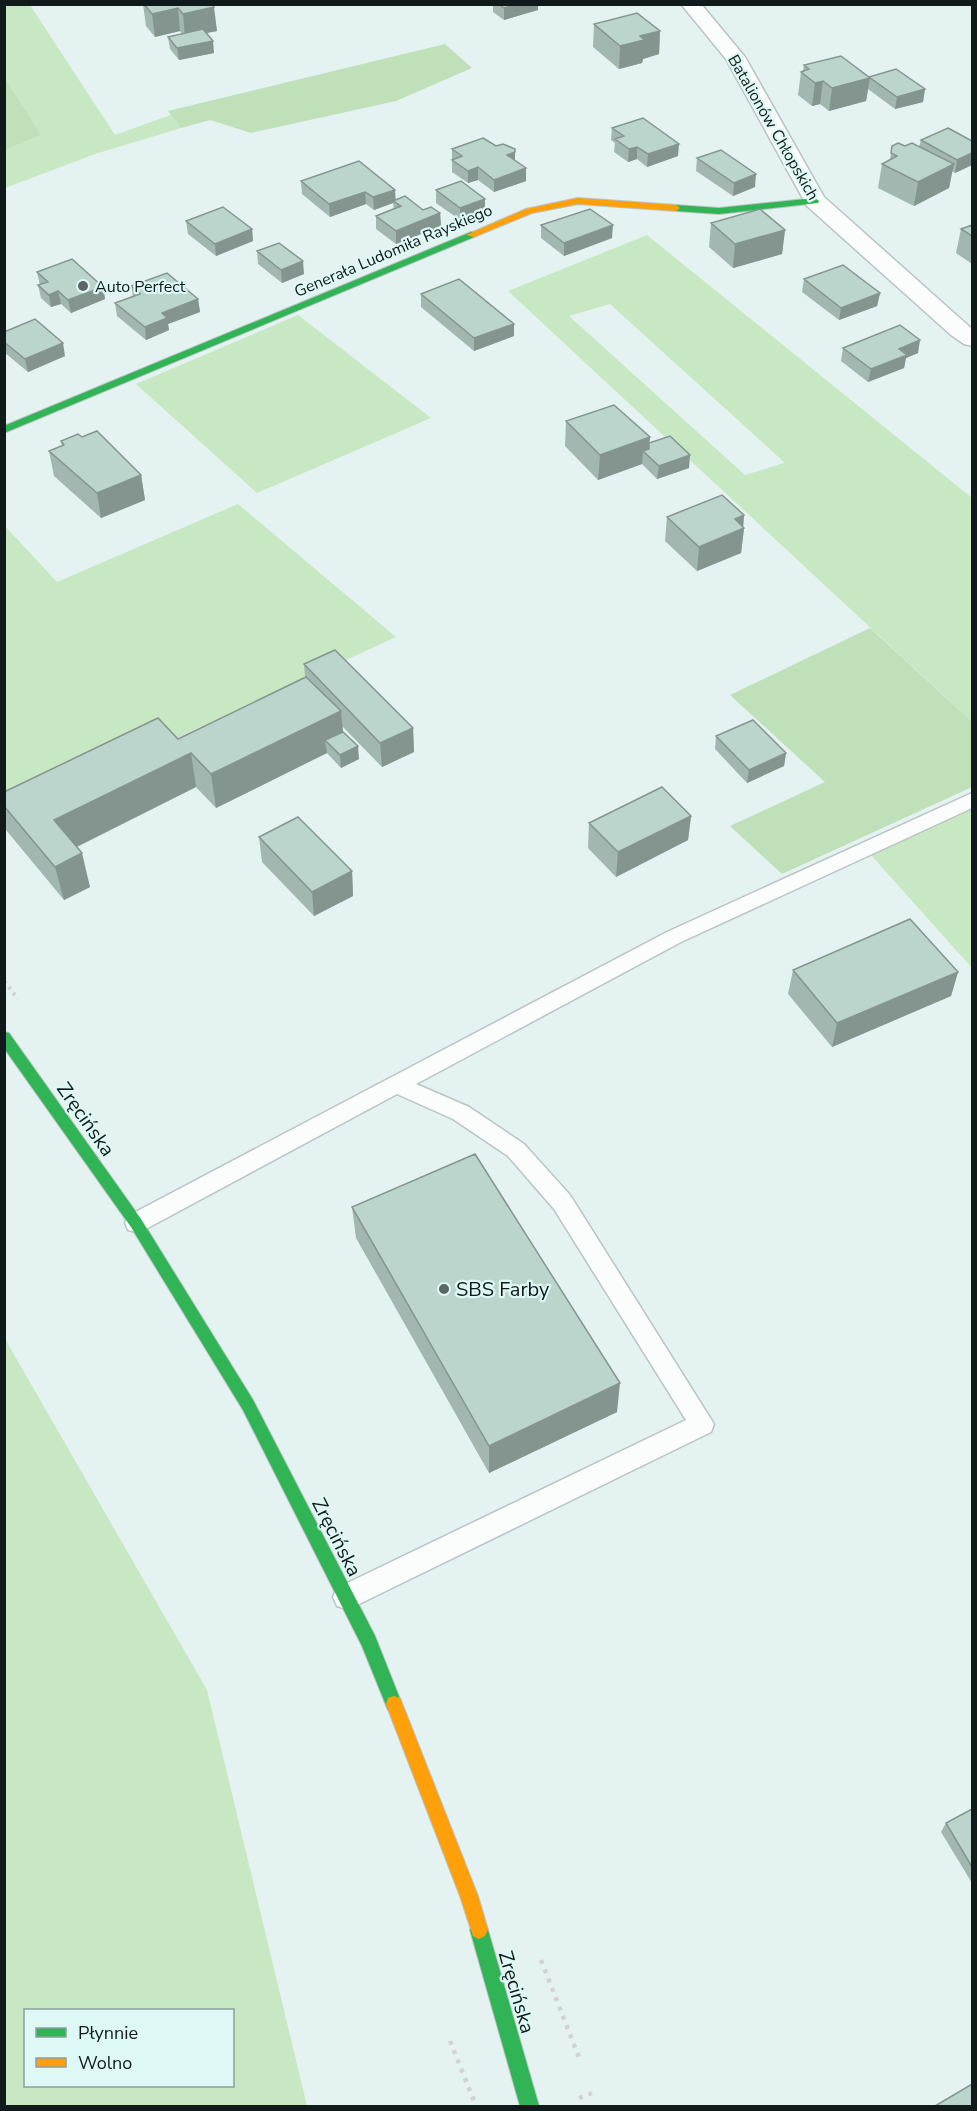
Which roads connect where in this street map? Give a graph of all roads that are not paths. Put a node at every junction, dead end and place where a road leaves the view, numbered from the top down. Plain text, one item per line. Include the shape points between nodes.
1 (690, 4) edge
2 (815, 201) junction
3 (972, 339) edge
4 (4, 430) edge
5 (972, 800) edge
6 (4, 1037) edge
7 (394, 1084) junction
8 (136, 1223) junction
9 (346, 1596) junction
10 (530, 2106) edge

1 - 2 street, Batalionów Chłopskich via 735,57
2 - 3 street, Batalionów Chłopskich
2 - 4 street, Generała Ludomiła Rayskiego via 719,211 578,201 529,212
5 - 7 lane via 674,937
6 - 8 street, Zręcińska
7 - 8 lane
7 - 9 lane via 461,1113 516,1150 562,1202 702,1424
8 - 9 street, Zręcińska via 248,1405
9 - 10 street, Zręcińska via 369,1642 469,1896

